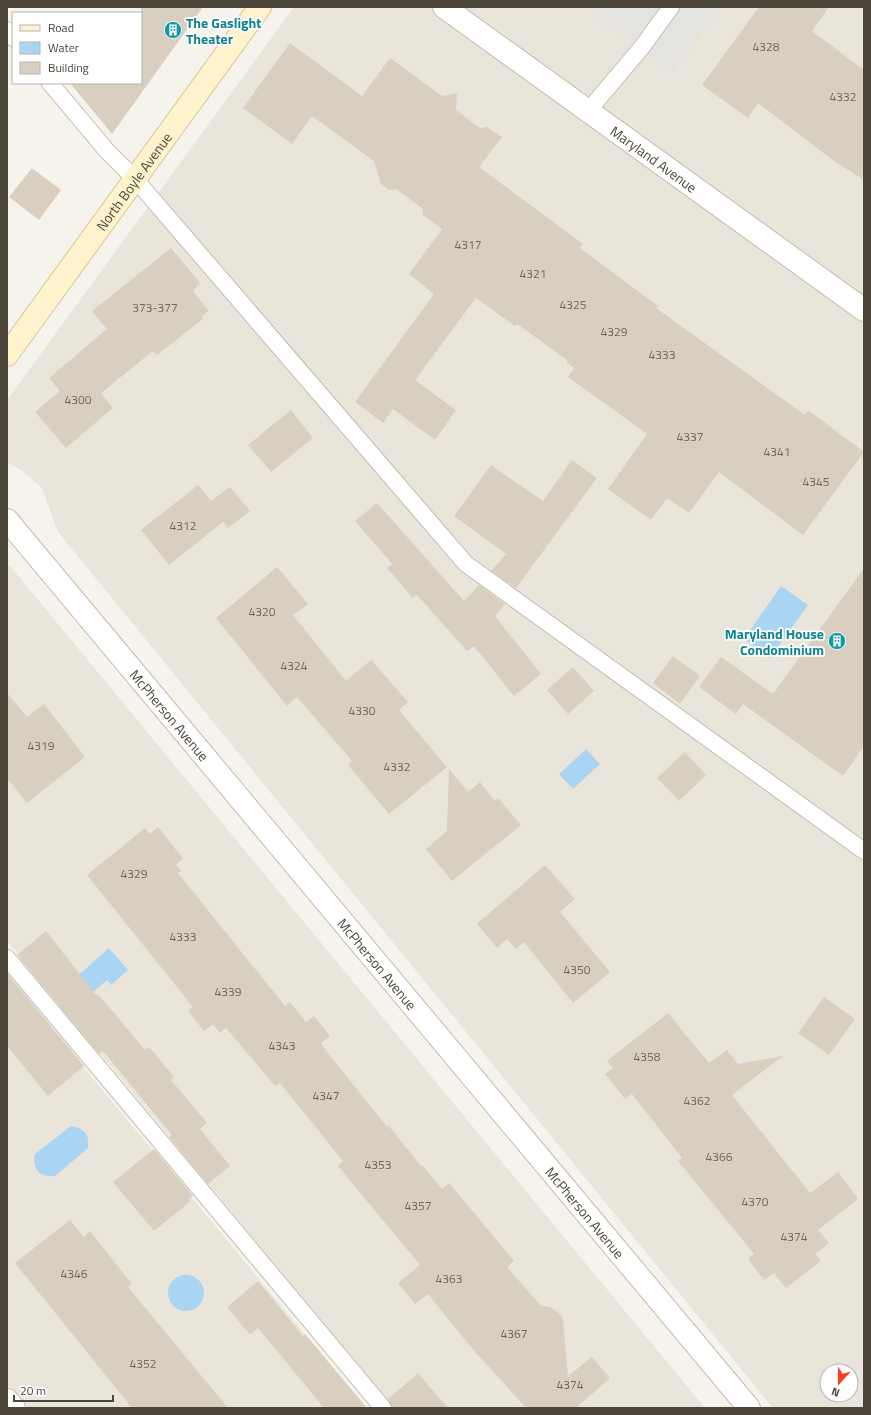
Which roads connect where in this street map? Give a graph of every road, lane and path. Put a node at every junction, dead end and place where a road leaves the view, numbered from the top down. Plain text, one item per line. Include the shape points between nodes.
1 (260, 7) edge
2 (444, 7) edge
3 (670, 7) edge
4 (51, 84) edge
5 (588, 111) junction
6 (135, 179) junction
7 (864, 310) edge
8 (7, 355) edge
9 (7, 520) edge
10 (864, 851) edge
11 (7, 958) edge
12 (7, 1400) edge
13 (14, 1408) edge
14 (383, 1408) edge
15 (749, 1408) edge

1 - 6 street, North Boyle Avenue
2 - 5 street, Maryland Avenue
3 - 5 lane via 642,47
4 - 6 lane via 107,152
5 - 7 street, Maryland Avenue
6 - 8 street, North Boyle Avenue
6 - 10 lane via 466,564
9 - 15 street, McPherson Avenue
11 - 14 lane
12 - 13 street

